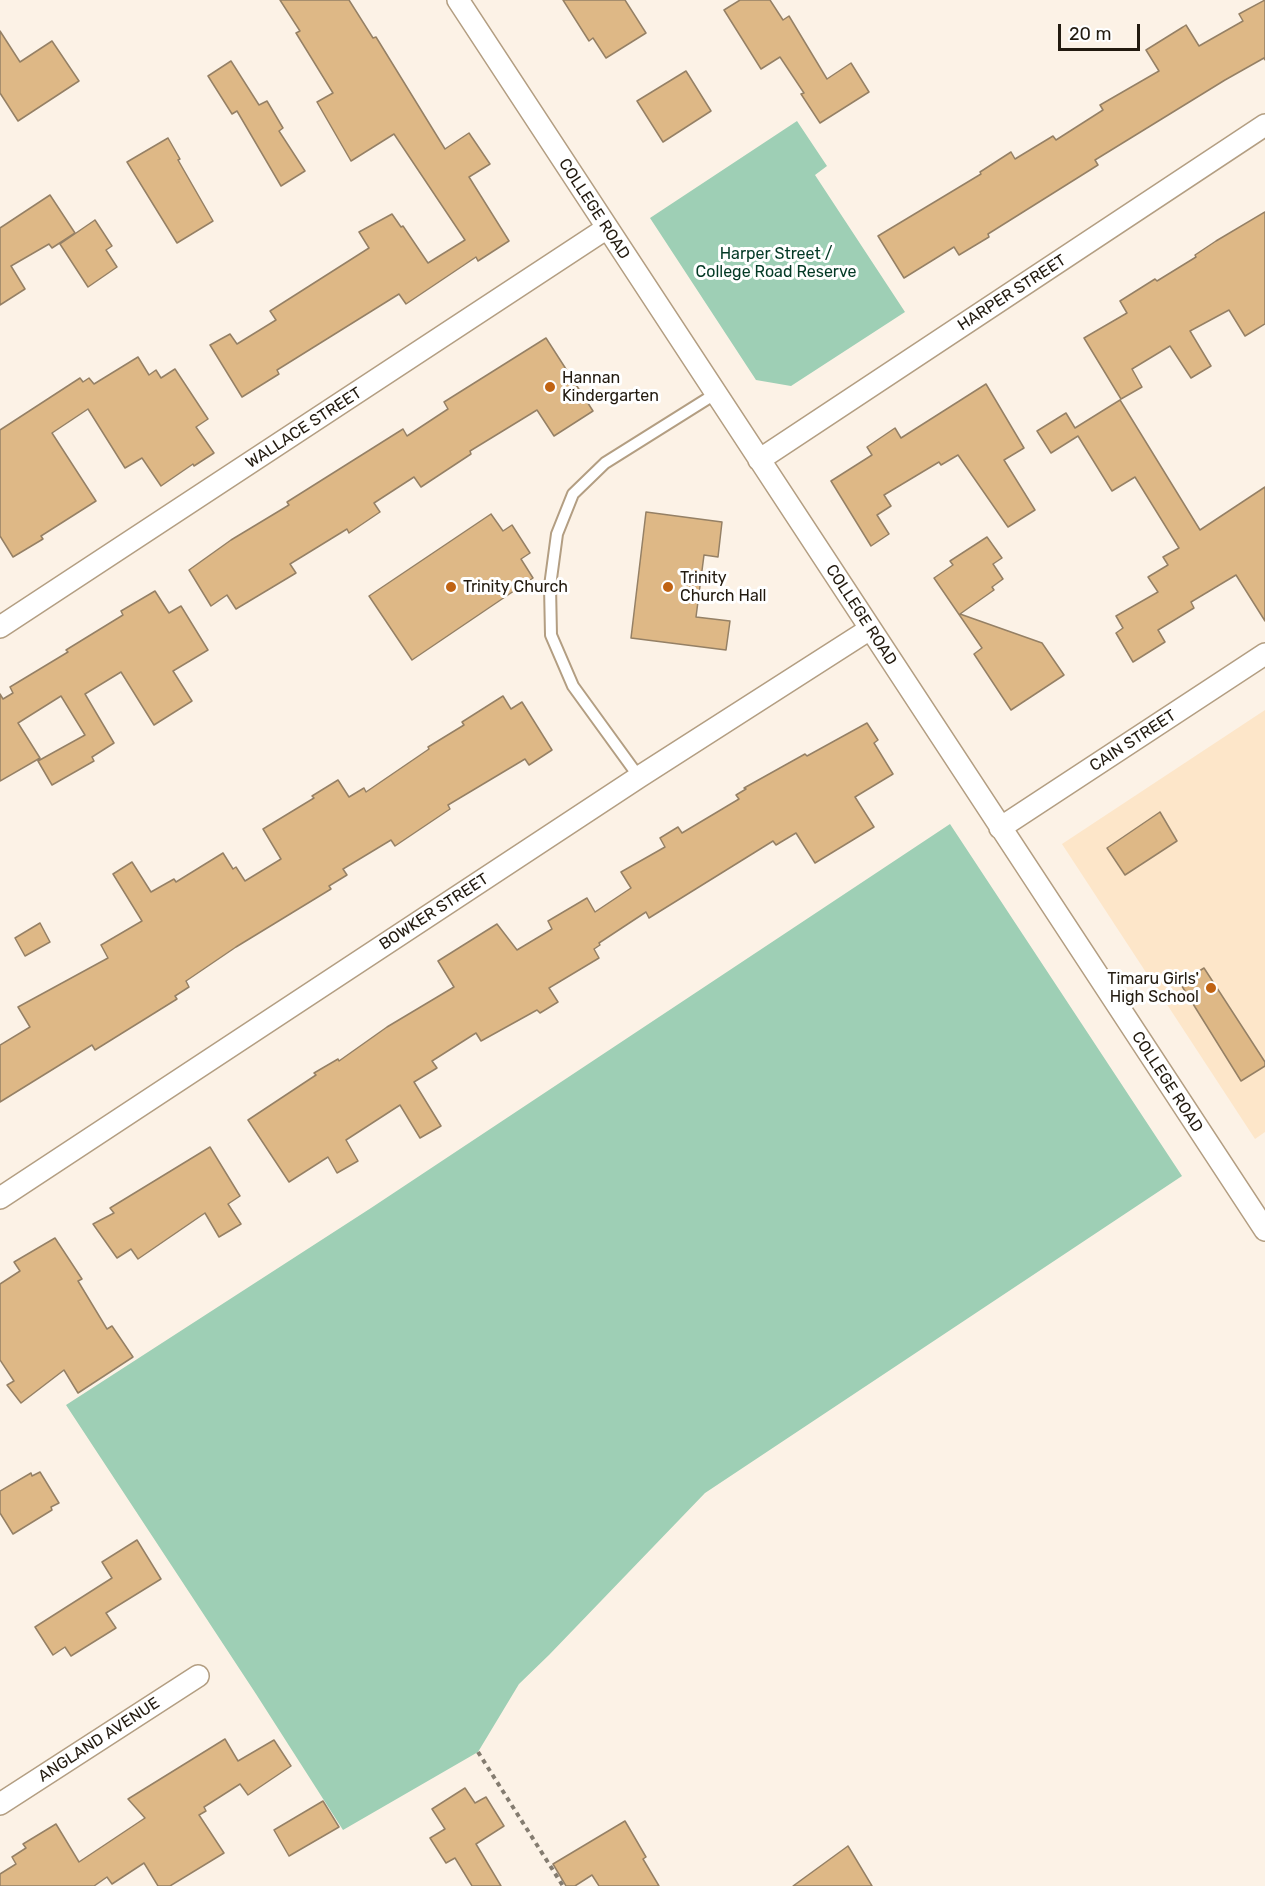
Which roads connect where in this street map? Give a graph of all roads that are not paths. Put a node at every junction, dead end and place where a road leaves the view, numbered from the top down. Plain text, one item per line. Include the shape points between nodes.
1 (458, 0) edge
2 (1265, 125) edge
3 (607, 228) junction
4 (715, 394) junction
5 (759, 460) junction
6 (0, 627) edge
7 (870, 629) junction
8 (1265, 654) edge
9 (639, 777) junction
10 (1000, 828) junction
11 (0, 1197) edge
12 (1265, 1230) edge
13 (198, 1676) dead end
14 (0, 1804) edge

1 - 3 street, COLLEGE ROAD
2 - 5 street, HARPER STREET
3 - 4 street, COLLEGE ROAD
3 - 6 street, WALLACE STREET
4 - 5 street, COLLEGE ROAD
4 - 9 lane via 605,463 573,494 557,534 550,586 550,635 573,686
5 - 7 street, COLLEGE ROAD
7 - 9 street, BOWKER STREET
7 - 10 street, COLLEGE ROAD
8 - 10 street, CAIN STREET
9 - 11 street, BOWKER STREET
10 - 12 street, COLLEGE ROAD
13 - 14 street, ANGLAND AVENUE

